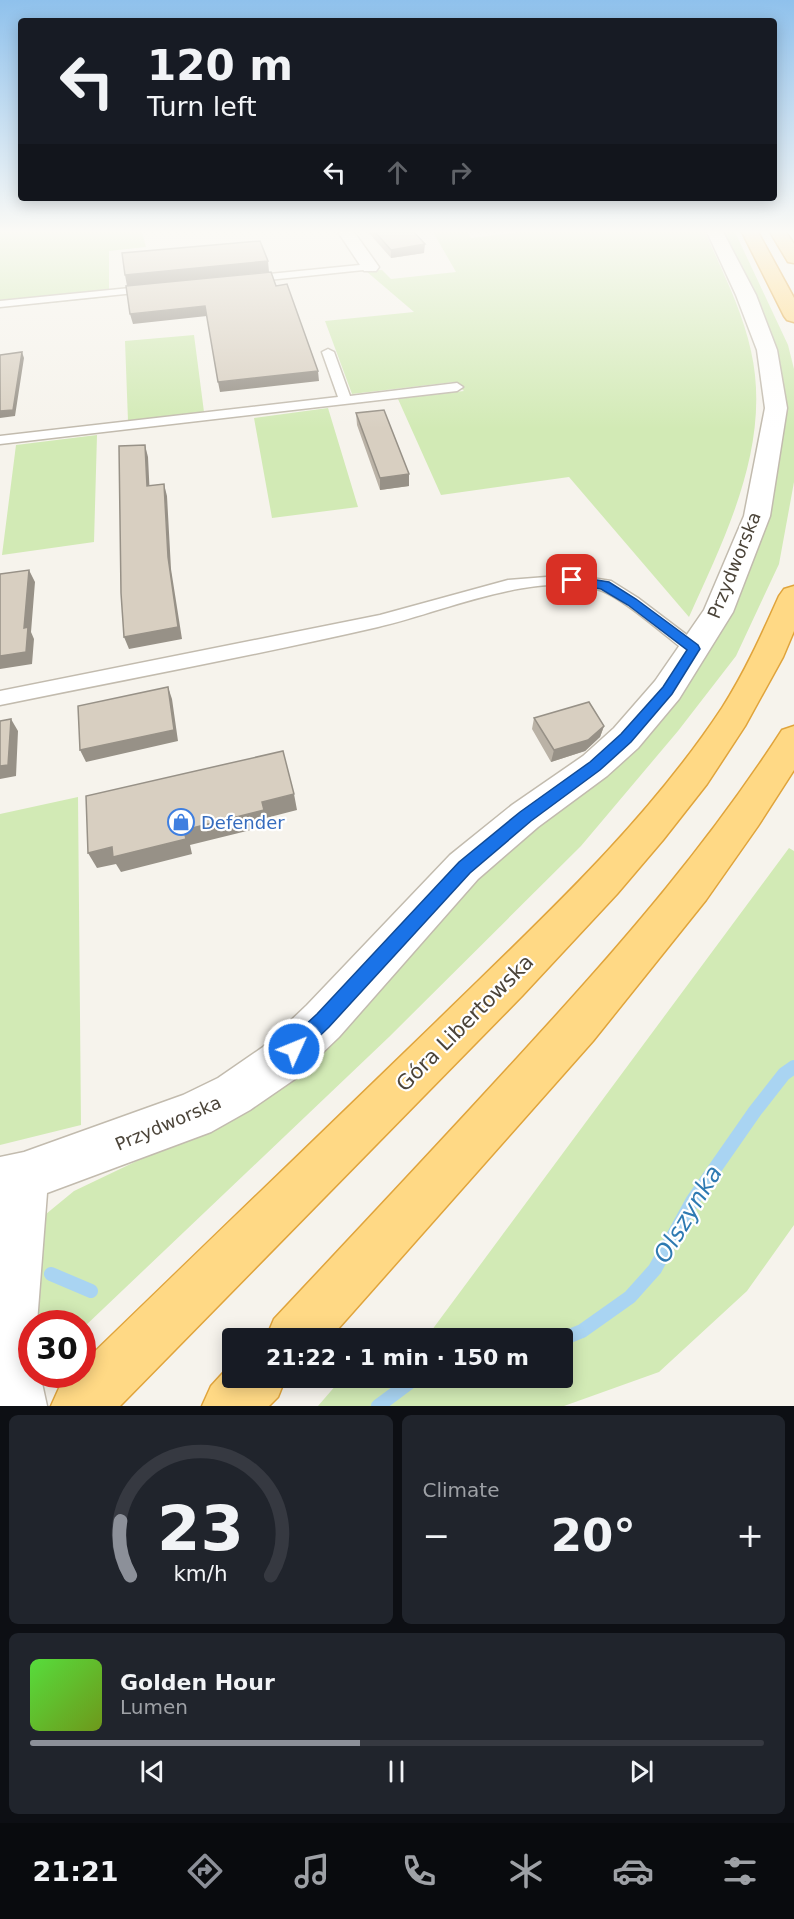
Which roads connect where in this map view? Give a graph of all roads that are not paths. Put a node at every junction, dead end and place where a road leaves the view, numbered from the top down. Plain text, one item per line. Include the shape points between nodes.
1 (64, 298) edge
2 (747, 298) edge
3 (784, 298) edge
4 (0, 304) edge
5 (794, 316) edge
6 (328, 352) dead end
7 (457, 387) dead end
8 (345, 400) junction
9 (0, 440) edge
10 (794, 596) edge
11 (694, 649) junction
12 (0, 698) edge
13 (794, 740) edge
14 (12, 1179) edge
15 (302, 1328) edge
16 (3, 1334) edge
17 (248, 1388) edge
18 (18, 1406) edge
19 (80, 1406) edge
20 (231, 1406) edge

1 - 4 lane
2 - 11 street, Przydworska via 767,350 776,408 757,516 718,612
3 - 5 highway
6 - 8 lane
7 - 8 lane
8 - 9 lane
10 - 19 highway, Góra Libertowska via 771,652 728,723 698,767 612,872 433,1056
11 - 12 lane via 604,585 547,581 498,588 380,621
11 - 14 street, Przydworska via 668,690 626,738 464,867 323,1021 279,1063 194,1115
13 - 15 highway via 743,819 648,943
14 - 16 street
16 - 18 street
17 - 20 highway

